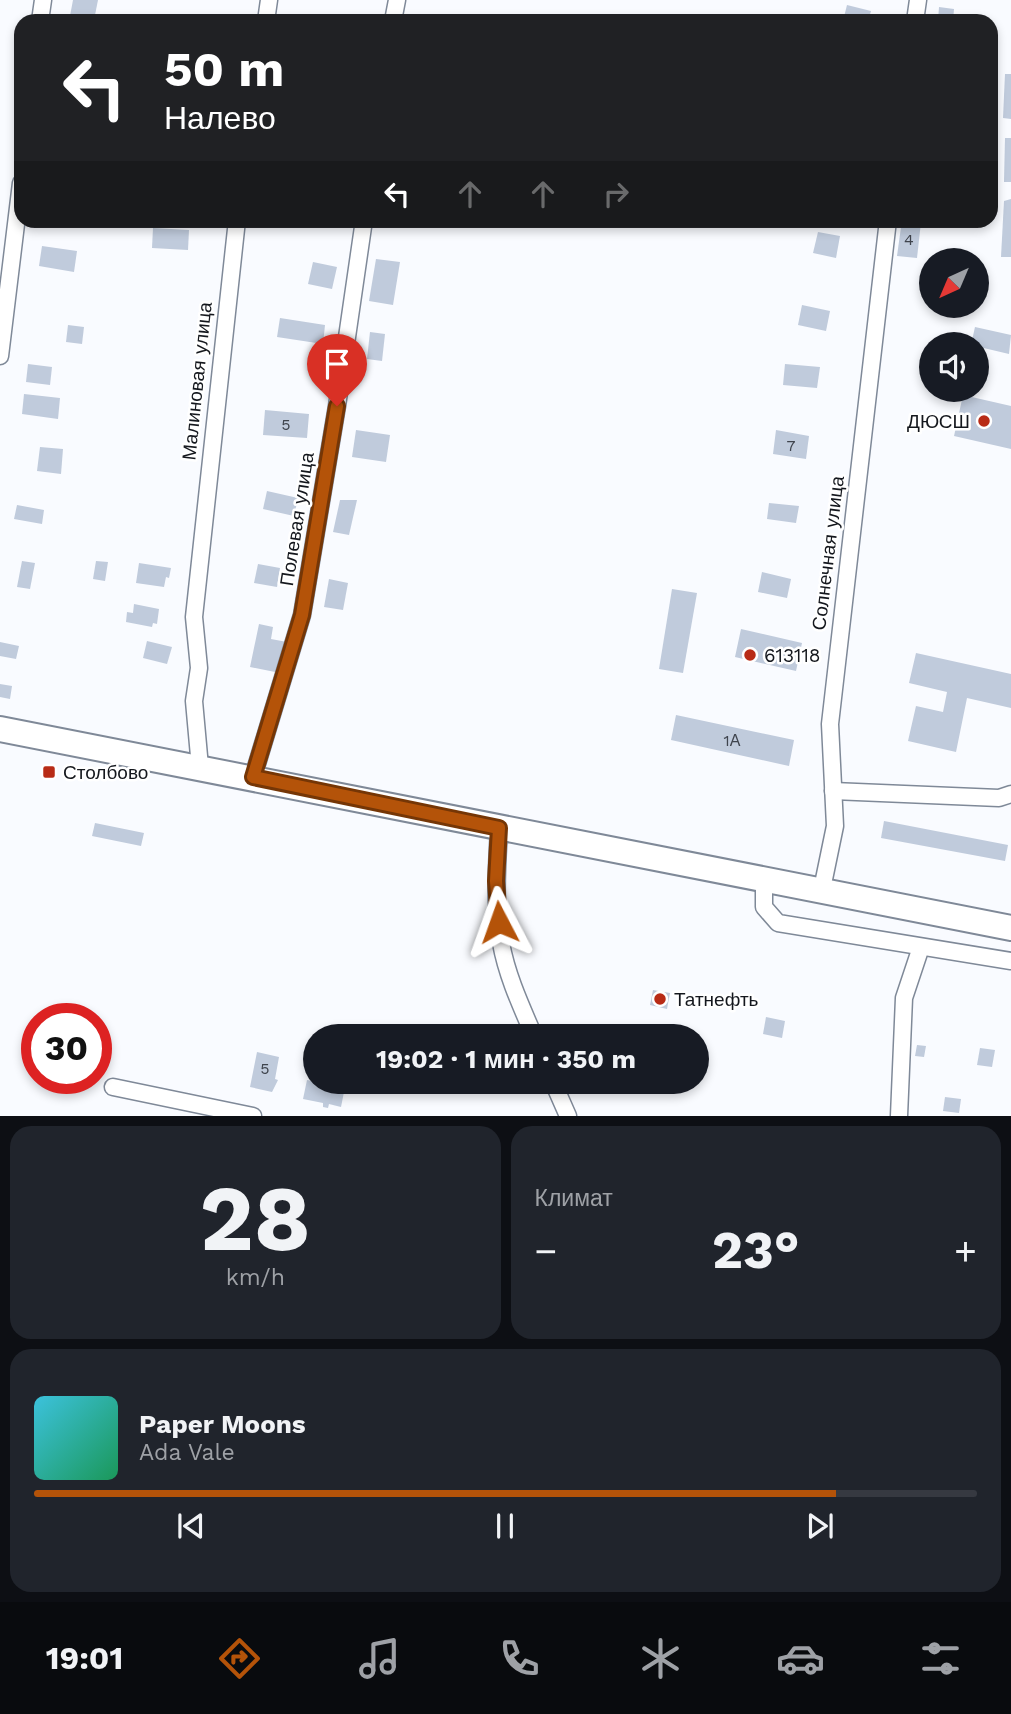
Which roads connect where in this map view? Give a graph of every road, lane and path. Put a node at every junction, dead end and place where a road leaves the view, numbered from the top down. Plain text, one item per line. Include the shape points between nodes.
1 (16, 228) edge
2 (236, 228) edge
3 (363, 228) edge
4 (887, 228) edge
5 (0, 356) edge
6 (0, 729) edge
7 (200, 767) junction
8 (253, 777) junction
9 (833, 791) junction
10 (1011, 794) edge
11 (499, 828) junction
12 (764, 878) junction
13 (822, 889) junction
14 (1011, 928) edge
15 (921, 947) junction
16 (1011, 961) edge
17 (529, 1024) edge
18 (113, 1087) dead end
19 (558, 1094) edge
20 (253, 1115) edge
21 (568, 1115) edge
22 (899, 1115) edge

1 - 5 street
2 - 7 street, Малиновая улица via 194,617
3 - 8 street, Полевая улица via 302,615
4 - 9 street, Солнечная улица via 830,724
6 - 7 highway
7 - 8 highway
8 - 11 highway
9 - 10 street via 999,798
9 - 13 street, Солнечная улица via 835,826
11 - 12 highway
11 - 17 street via 496,881 501,942 512,986
12 - 13 highway
12 - 15 street via 764,907 778,923
13 - 14 highway
15 - 16 street
15 - 22 street via 904,998
18 - 20 street
19 - 21 street

